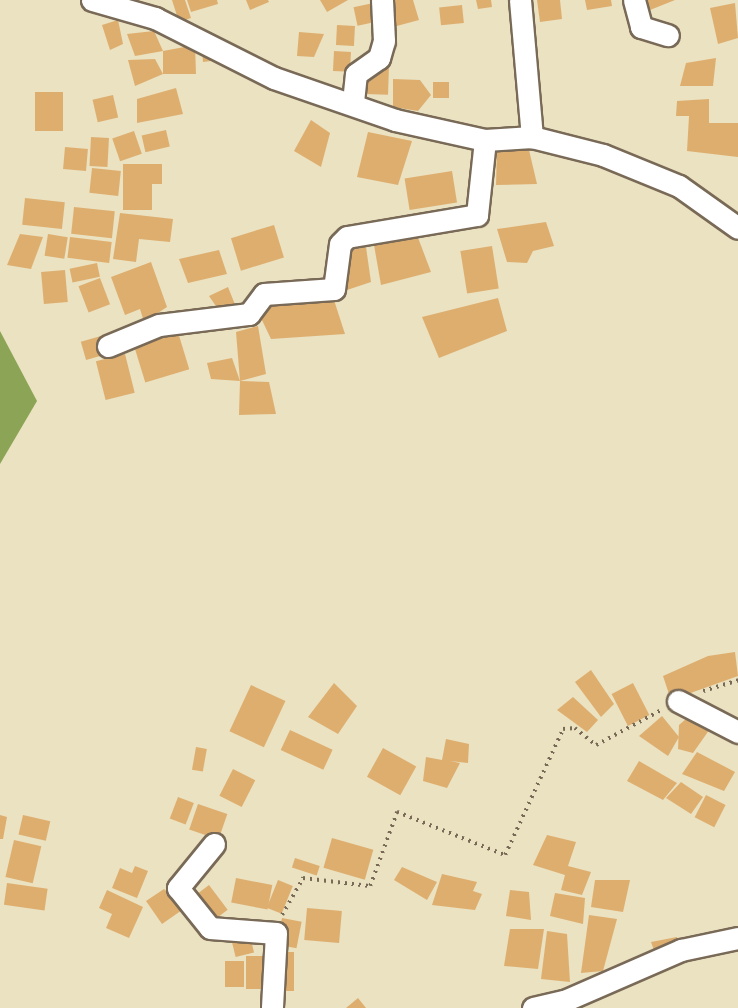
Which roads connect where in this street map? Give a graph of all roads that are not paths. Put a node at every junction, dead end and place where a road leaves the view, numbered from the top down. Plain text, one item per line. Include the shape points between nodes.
1 (92, 0) edge
2 (382, 0) edge
3 (520, 0) edge
4 (634, 0) edge
5 (668, 35) dead end
6 (353, 102) junction
7 (532, 137) junction
8 (485, 140) junction
9 (738, 228) edge
10 (107, 346) dead end
11 (678, 701) road end
12 (738, 732) edge
13 (214, 844) dead end
14 (738, 938) edge
15 (272, 1008) edge
16 (533, 1008) edge

1 - 6 street via 155,18 299,88
2 - 6 street via 384,41 379,58 356,74
3 - 7 street
4 - 5 street via 641,27
6 - 8 street via 395,120
7 - 8 street
7 - 9 street via 603,155 679,186
8 - 10 street via 477,215 347,237 340,244 334,289 264,294 249,314 159,325
11 - 12 street
13 - 15 street via 180,881 181,895 210,928 276,933
14 - 16 street via 681,950 564,1001

